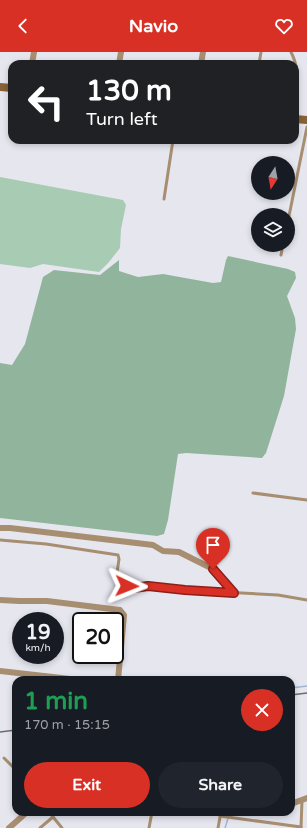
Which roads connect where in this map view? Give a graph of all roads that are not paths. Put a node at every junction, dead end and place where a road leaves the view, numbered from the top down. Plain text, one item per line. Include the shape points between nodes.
1 (307, 127) edge
2 (172, 144) edge
3 (164, 198) dead end
4 (291, 208) edge
5 (282, 252) edge
6 (281, 255) dead end
7 (253, 493) dead end
8 (307, 500) edge
9 (0, 528) edge
10 (0, 540) edge
11 (234, 593) junction
12 (0, 600) edge
13 (307, 600) edge
14 (0, 671) edge
15 (43, 676) edge
16 (118, 676) edge
17 (4, 758) dead end
18 (12, 766) edge
19 (304, 799) edge
20 (22, 816) edge
21 (151, 816) edge
22 (220, 816) edge
23 (232, 816) edge
24 (53, 817) joint
25 (9, 828) edge
26 (40, 828) edge
27 (62, 828) edge
28 (149, 828) edge
29 (218, 828) edge
30 (301, 828) edge

1 - 4 lane
2 - 3 lane
5 - 6 lane
7 - 8 lane
9 - 11 street via 153,545 163,551 179,552 213,569
10 - 11 lane via 118,554 116,580 134,588 148,586
11 - 13 lane via 278,595
12 - 16 street via 47,601 120,610 124,614
14 - 15 street
17 - 18 lane
19 - 30 lane
20 - 25 street
21 - 28 lane
22 - 29 lane
23 - 30 lane
24 - 26 lane
24 - 27 lane

